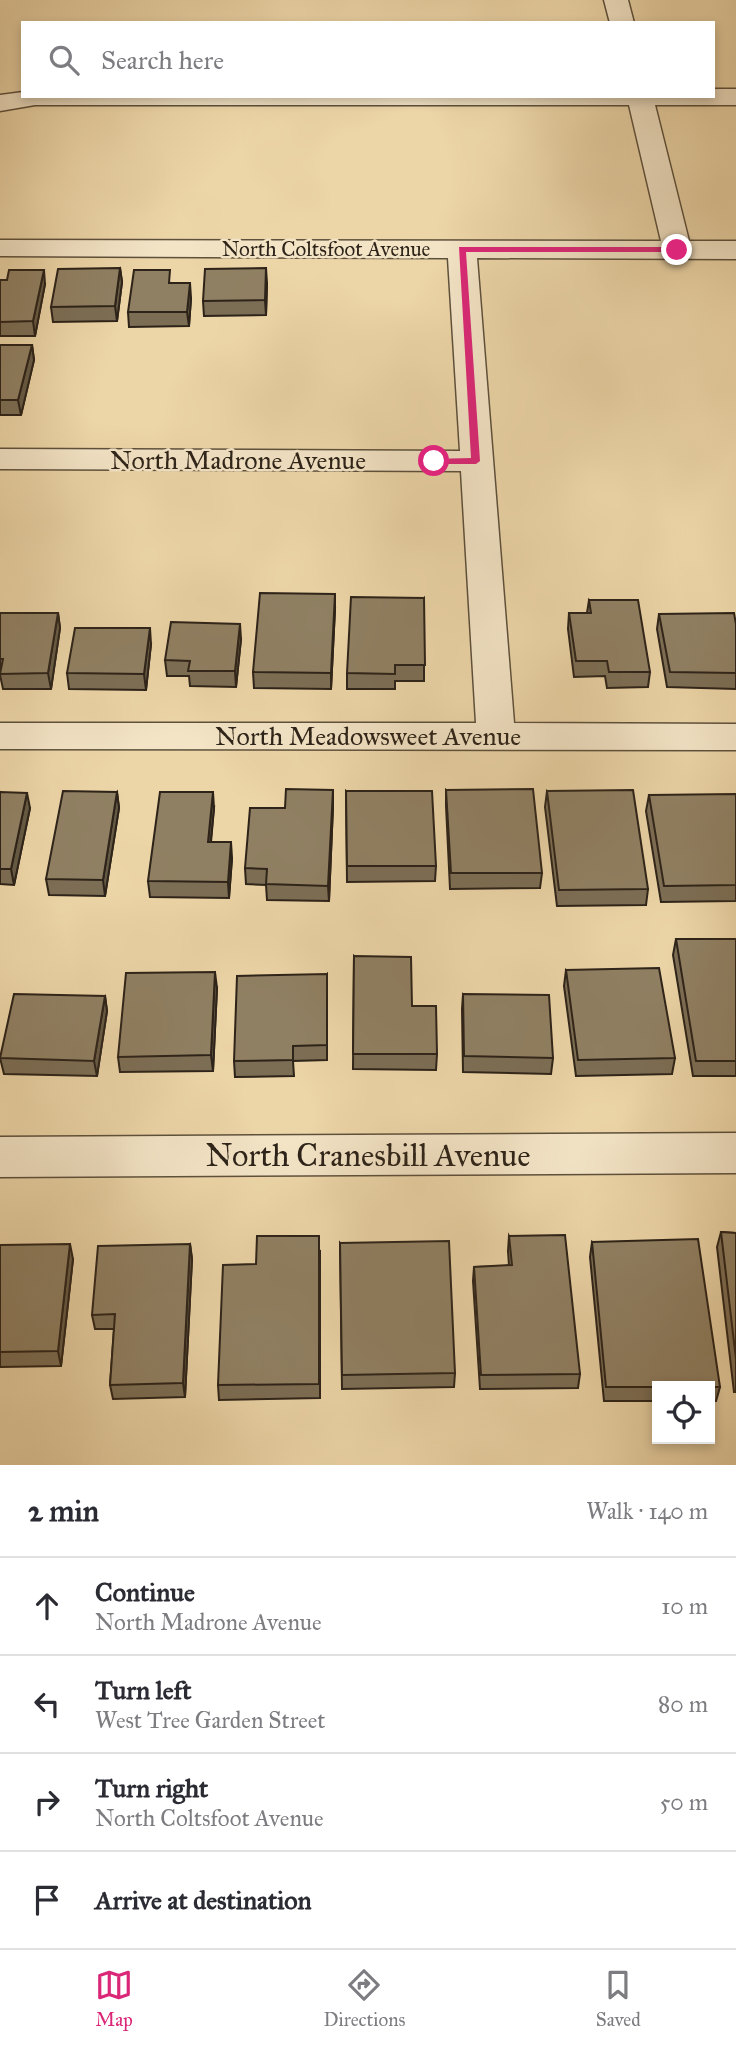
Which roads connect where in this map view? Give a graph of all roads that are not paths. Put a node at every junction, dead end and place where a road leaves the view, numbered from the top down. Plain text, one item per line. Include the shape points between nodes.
1 (616, 0) edge
2 (621, 21) edge
3 (715, 97) edge
4 (736, 97) edge
5 (29, 98) edge
6 (640, 98) edge
7 (4, 102) edge
8 (0, 248) edge
9 (462, 249) junction
10 (677, 250) junction
11 (736, 250) edge
12 (0, 459) edge
13 (476, 461) junction
14 (0, 736) edge
15 (496, 737) junction
16 (736, 737) edge
17 (736, 1153) edge
18 (0, 1157) edge

1 - 2 street
3 - 4 street
5 - 7 street
6 - 10 street
8 - 9 street, North Coltsfoot Avenue
9 - 10 street, North Coltsfoot Avenue
9 - 13 street
10 - 11 street, North Coltsfoot Avenue
12 - 13 street, North Madrone Avenue
13 - 15 street
14 - 15 street, North Meadowsweet Avenue
15 - 16 street, North Meadowsweet Avenue
17 - 18 street, North Cranesbill Avenue

